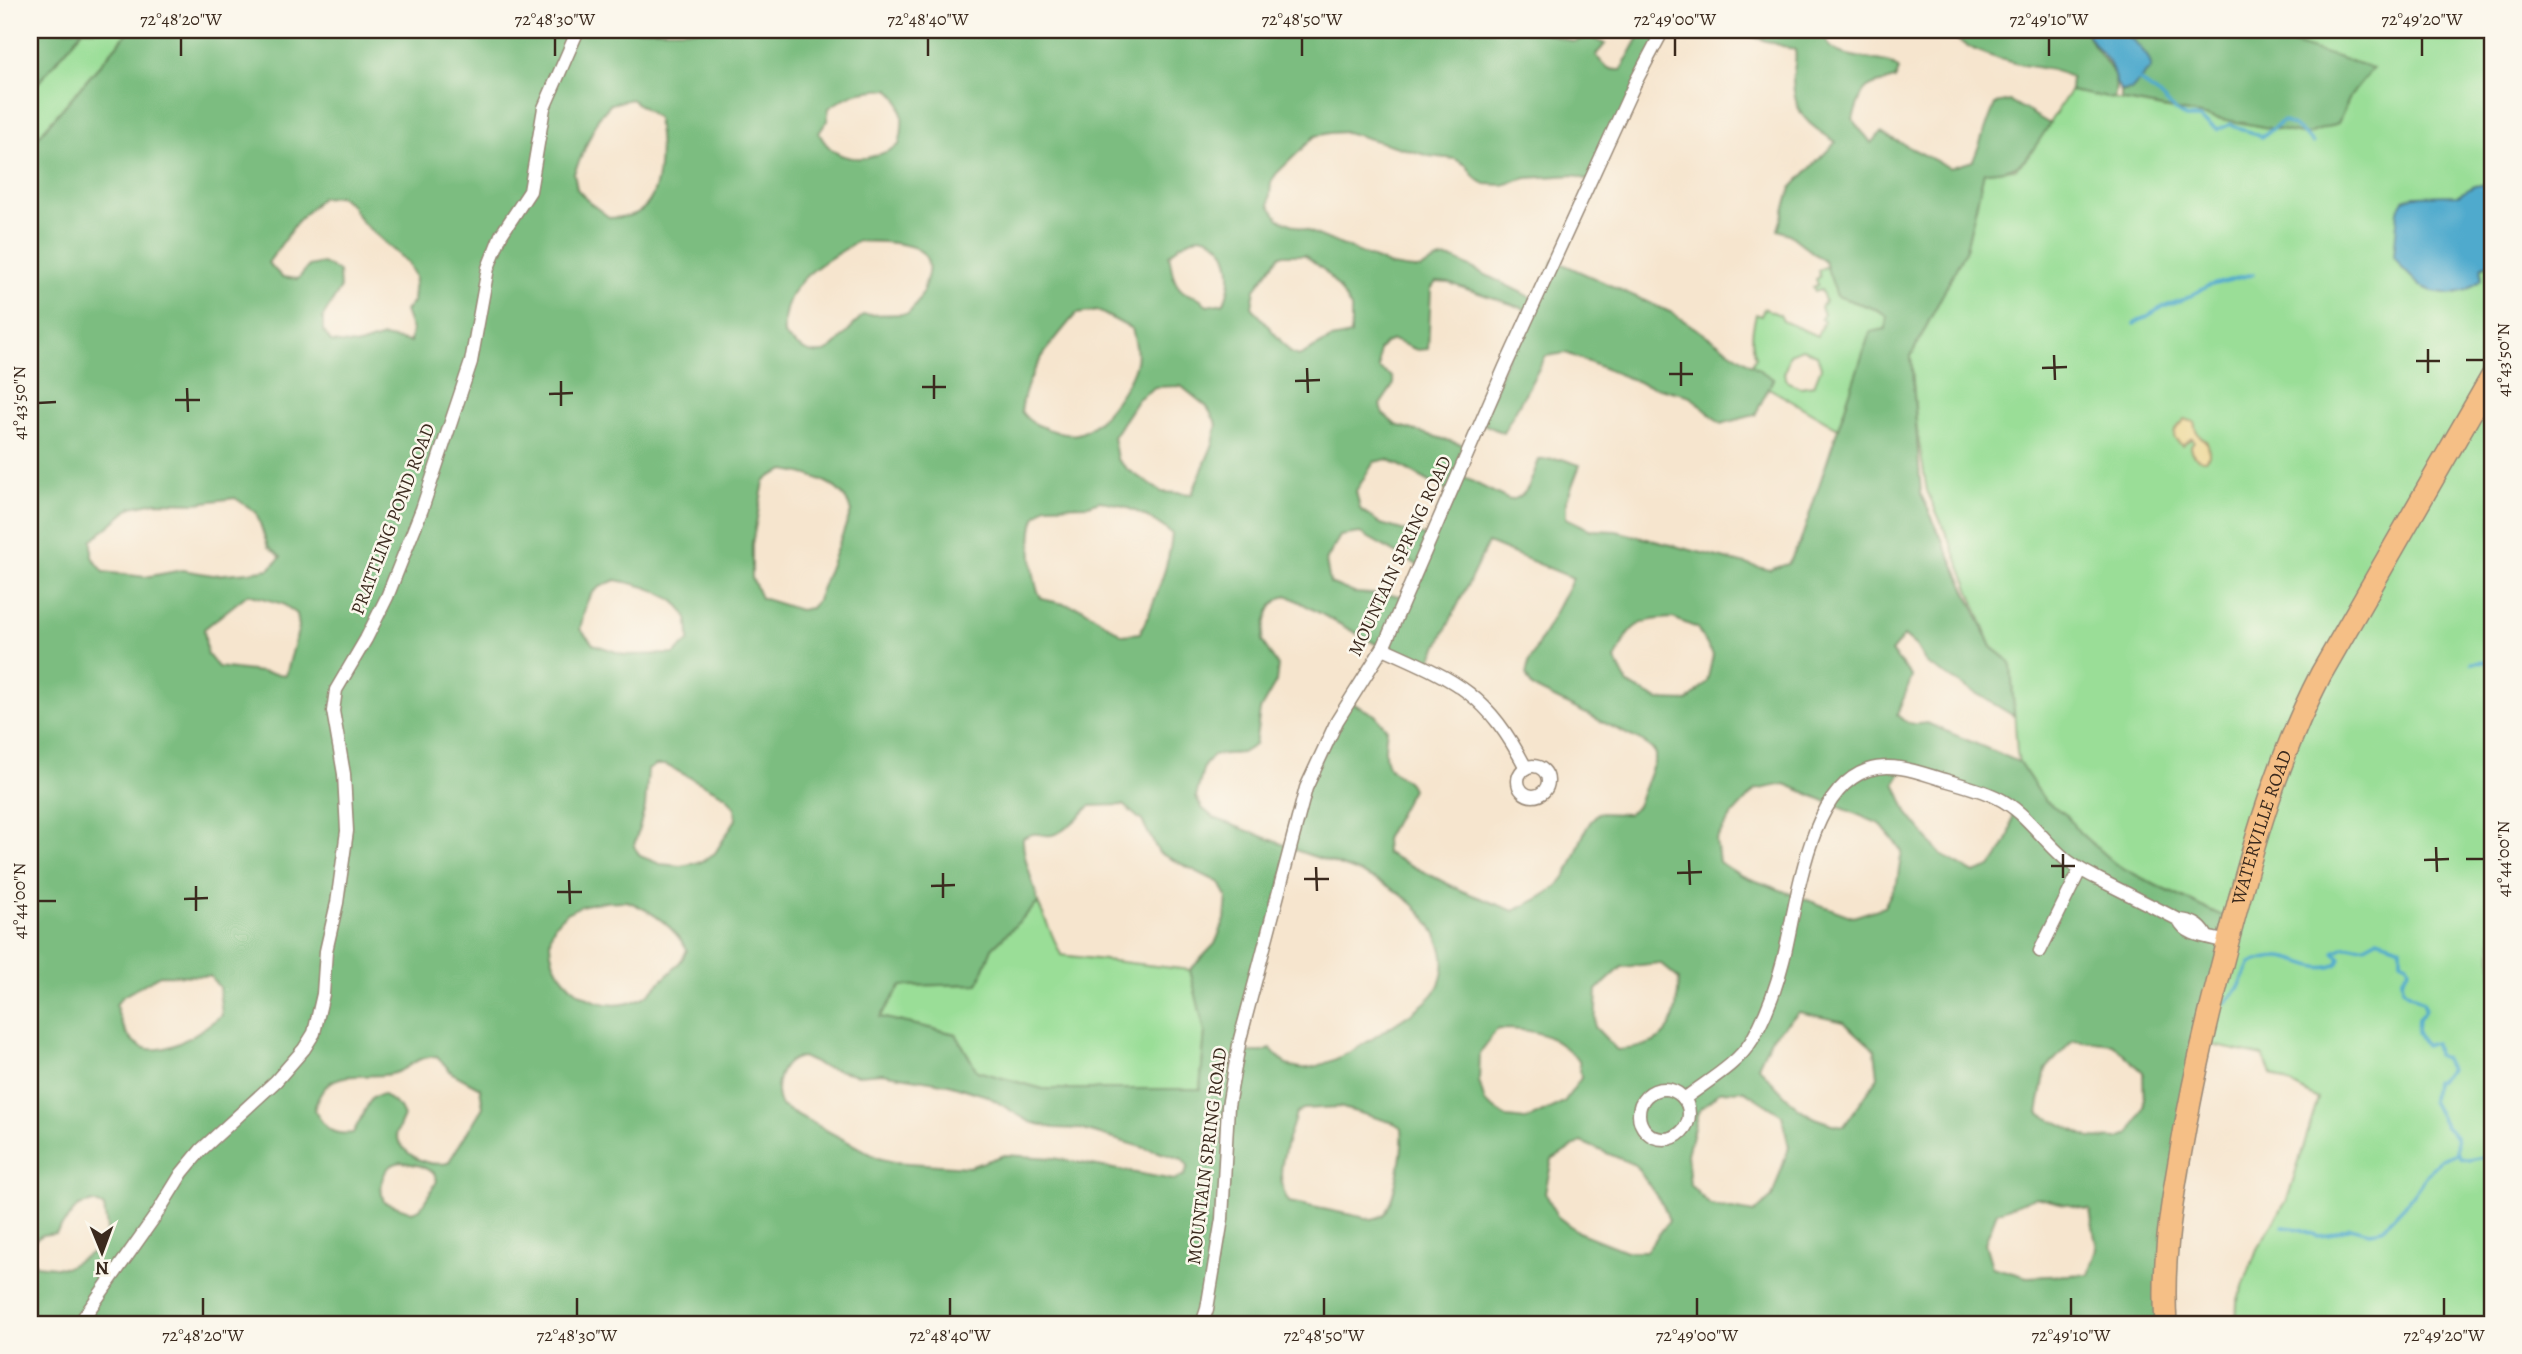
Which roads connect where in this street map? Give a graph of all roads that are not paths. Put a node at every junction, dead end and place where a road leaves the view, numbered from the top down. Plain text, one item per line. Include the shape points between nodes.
1 (578, 30) edge
2 (1663, 30) edge
3 (2492, 376) edge
4 (1383, 648) junction
5 (1526, 768) dead end
6 (2080, 870) junction
7 (2227, 942) junction
8 (2040, 951) dead end
9 (1684, 1099) junction
10 (79, 1324) edge
11 (1202, 1324) edge
12 (2166, 1324) edge

1 - 10 street, PRATTLING POND ROAD via 544,108 530,191 501,235 488,268 471,362 422,509 387,597 336,690 333,710 345,774 347,831 314,1033 276,1081 182,1172
2 - 4 street, MOUNTAIN SPRING ROAD via 1516,344
3 - 7 highway, WATERVILLE ROAD via 2301,712 2269,792
4 - 5 street via 1466,689 1511,738
4 - 11 street, MOUNTAIN SPRING ROAD via 1337,721 1306,788 1240,1039 1228,1106 1222,1219
6 - 7 street
6 - 8 street
6 - 9 street via 2025,817 1996,797 1903,768 1876,768 1854,777 1829,802 1811,841 1782,964 1763,1020 1733,1062
7 - 12 highway, WATERVILLE ROAD via 2195,1070 2168,1223
9 - 9 street via 1668,1089 1649,1094 1639,1110 1644,1129 1660,1138 1679,1134 1689,1117

